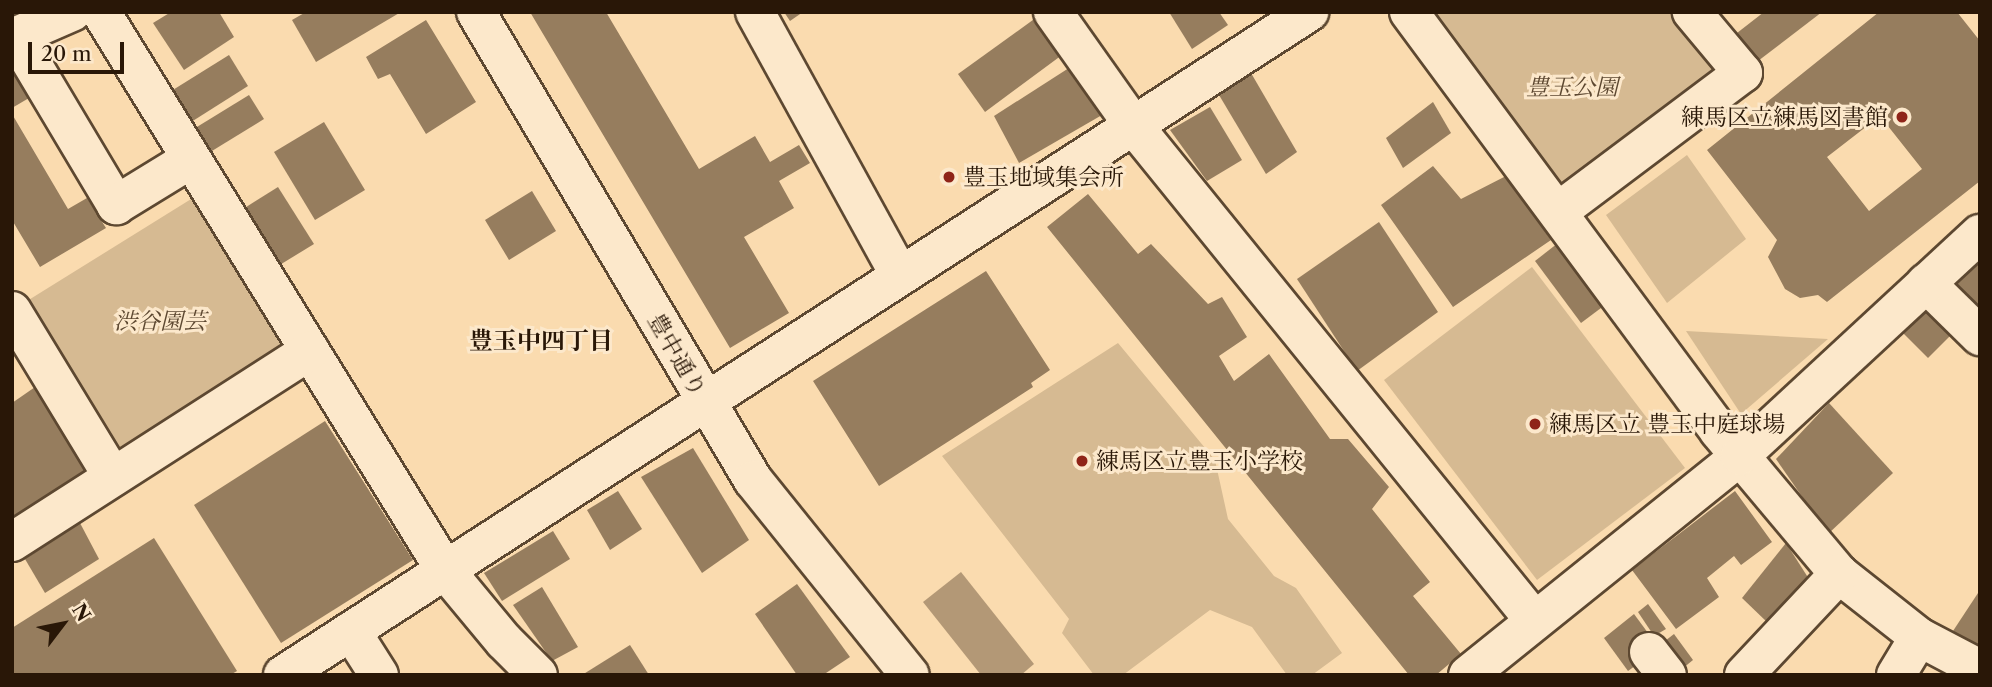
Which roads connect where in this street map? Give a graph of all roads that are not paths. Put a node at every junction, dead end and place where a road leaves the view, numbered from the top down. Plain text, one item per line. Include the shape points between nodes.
1 (72, 12) edge
2 (101, 12) edge
3 (476, 12) edge
4 (755, 12) edge
5 (1053, 12) edge
6 (1309, 12) edge
7 (1409, 12) edge
8 (1692, 12) edge
9 (14, 37) edge
10 (1133, 125) junction
11 (191, 159) junction
12 (1559, 211) junction
13 (1980, 234) edge
14 (900, 276) junction
15 (1926, 283) junction
16 (12, 311) edge
17 (1980, 336) edge
18 (310, 351) junction
19 (705, 403) junction
20 (1740, 457) junction
21 (113, 477) junction
22 (12, 542) edge
23 (445, 570) junction
24 (1839, 575) junction
25 (1535, 621) junction
26 (351, 631) junction
27 (1919, 637) junction
28 (1980, 669) edge
29 (283, 675) edge
30 (379, 675) edge
31 (538, 675) edge
32 (910, 675) edge
33 (1468, 675) edge
34 (1744, 675) edge
35 (1896, 675) edge

1 - 9 street
2 - 11 street
3 - 19 street, 豊中通り
4 - 14 street
5 - 10 street
6 - 10 street
7 - 12 street
8 - 12 street via 1742,73
9 - 11 street via 116,205
10 - 14 street
10 - 25 street
11 - 18 street
12 - 20 street
13 - 15 street
14 - 19 street
15 - 17 street
15 - 20 street
16 - 21 street
18 - 21 street
18 - 23 street
19 - 23 street
19 - 32 street, 豊中通り via 753,480
20 - 24 street
20 - 25 street
21 - 22 street
23 - 26 street
23 - 31 street via 503,641
24 - 27 street
24 - 34 street
25 - 33 street
26 - 29 street
26 - 30 street
27 - 28 street
27 - 35 street

